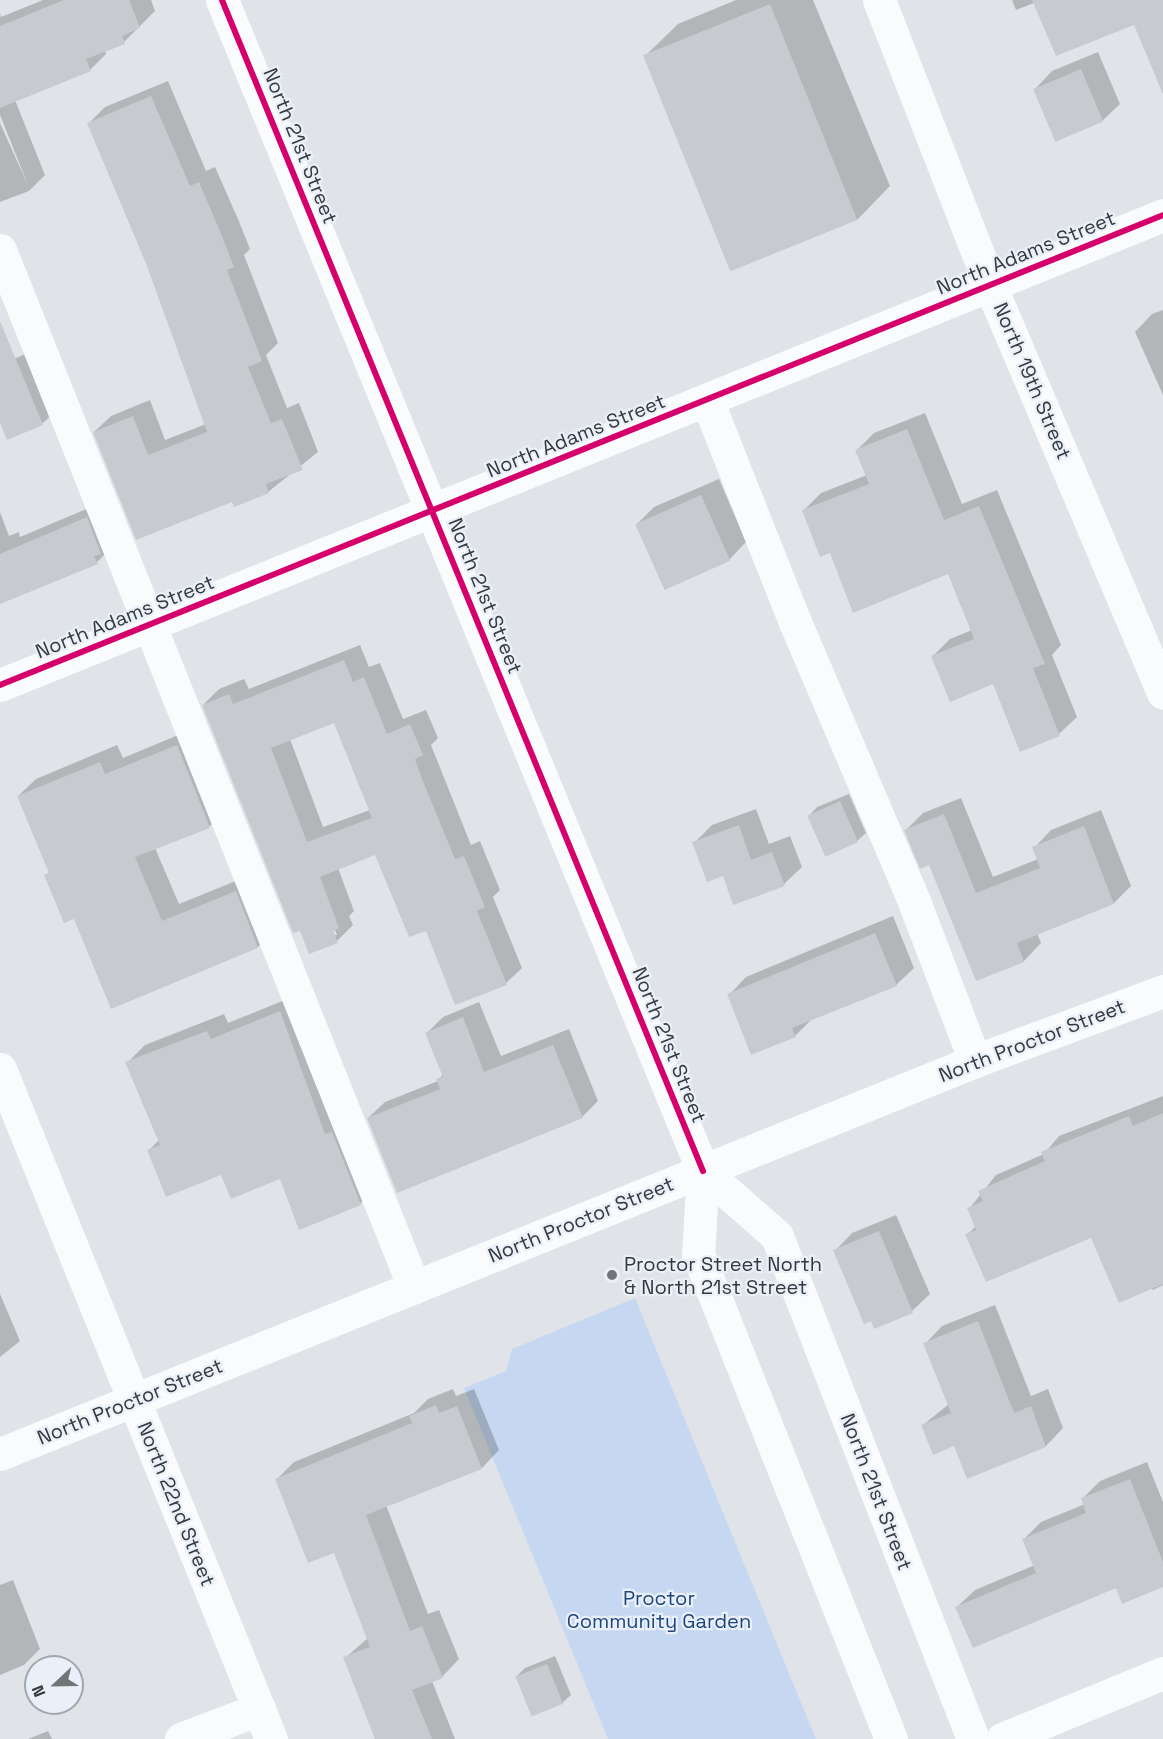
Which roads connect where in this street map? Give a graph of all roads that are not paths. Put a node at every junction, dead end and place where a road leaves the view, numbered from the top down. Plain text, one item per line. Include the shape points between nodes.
1 (222, 0) edge
2 (879, 0) edge
3 (1163, 215) edge
4 (0, 250) edge
5 (990, 285) junction
6 (707, 400) junction
7 (432, 511) junction
8 (149, 624) junction
9 (0, 686) edge
10 (1163, 693) edge
11 (1163, 991) edge
12 (975, 1061) junction
13 (0, 1069) edge
14 (703, 1171) junction
15 (414, 1287) junction
16 (133, 1400) junction
17 (0, 1454) edge
18 (1163, 1673) edge
19 (259, 1709) junction
20 (181, 1739) edge
21 (271, 1739) edge
22 (891, 1739) edge
23 (973, 1739) edge
24 (1002, 1739) edge

1 - 7 street, North 21st Street
2 - 5 street, North 19th Street
3 - 5 street, North Adams Street
4 - 8 street
5 - 6 street, North Adams Street
5 - 10 street, North 19th Street
6 - 7 street, North Adams Street
6 - 12 street via 915,904
7 - 8 street, North Adams Street
7 - 14 street, North 21st Street
8 - 9 street, North Adams Street
8 - 15 street
11 - 12 street, North Proctor Street
12 - 14 street, North Proctor Street
13 - 16 street, North 22nd Street
14 - 15 street, North Proctor Street
14 - 22 street, North 21st Street via 698,1254
14 - 23 street, North 21st Street via 777,1236
15 - 16 street, North Proctor Street
16 - 17 street, North Proctor Street
16 - 19 street, North 22nd Street
18 - 24 street
19 - 20 street
19 - 21 street, North 22nd Street

